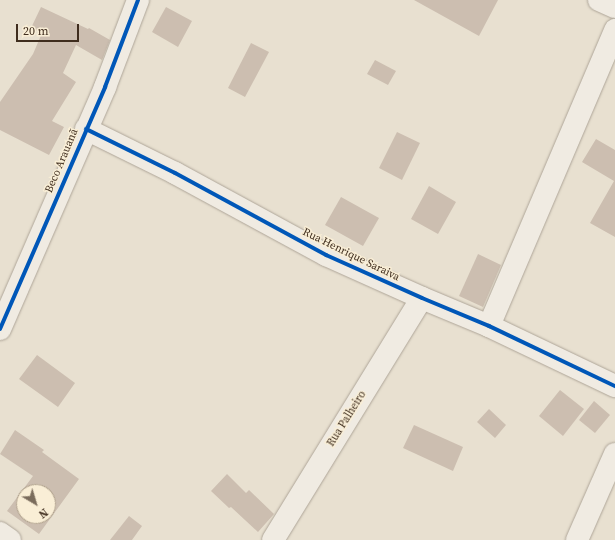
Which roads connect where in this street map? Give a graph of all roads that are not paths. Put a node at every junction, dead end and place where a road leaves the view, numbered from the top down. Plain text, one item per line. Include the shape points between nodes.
1 (138, 0) edge
2 (599, 0) edge
3 (615, 7) edge
4 (615, 30) edge
5 (86, 129) junction
6 (422, 298) junction
7 (489, 326) junction
8 (0, 329) edge
9 (615, 386) edge
10 (615, 454) edge
11 (0, 533) edge
12 (10, 540) edge
13 (273, 540) edge
14 (577, 540) edge

1 - 5 street, Beco Arauanã
2 - 3 street
4 - 7 street
5 - 6 street, Rua Henrique Saraiva via 175,173 326,255
5 - 8 street, Beco Arauanã
6 - 7 street, Rua Henrique Saraiva
6 - 13 street, Rua Palheiro
7 - 9 street, Rua Henrique Saraiva
10 - 14 street
11 - 12 street

